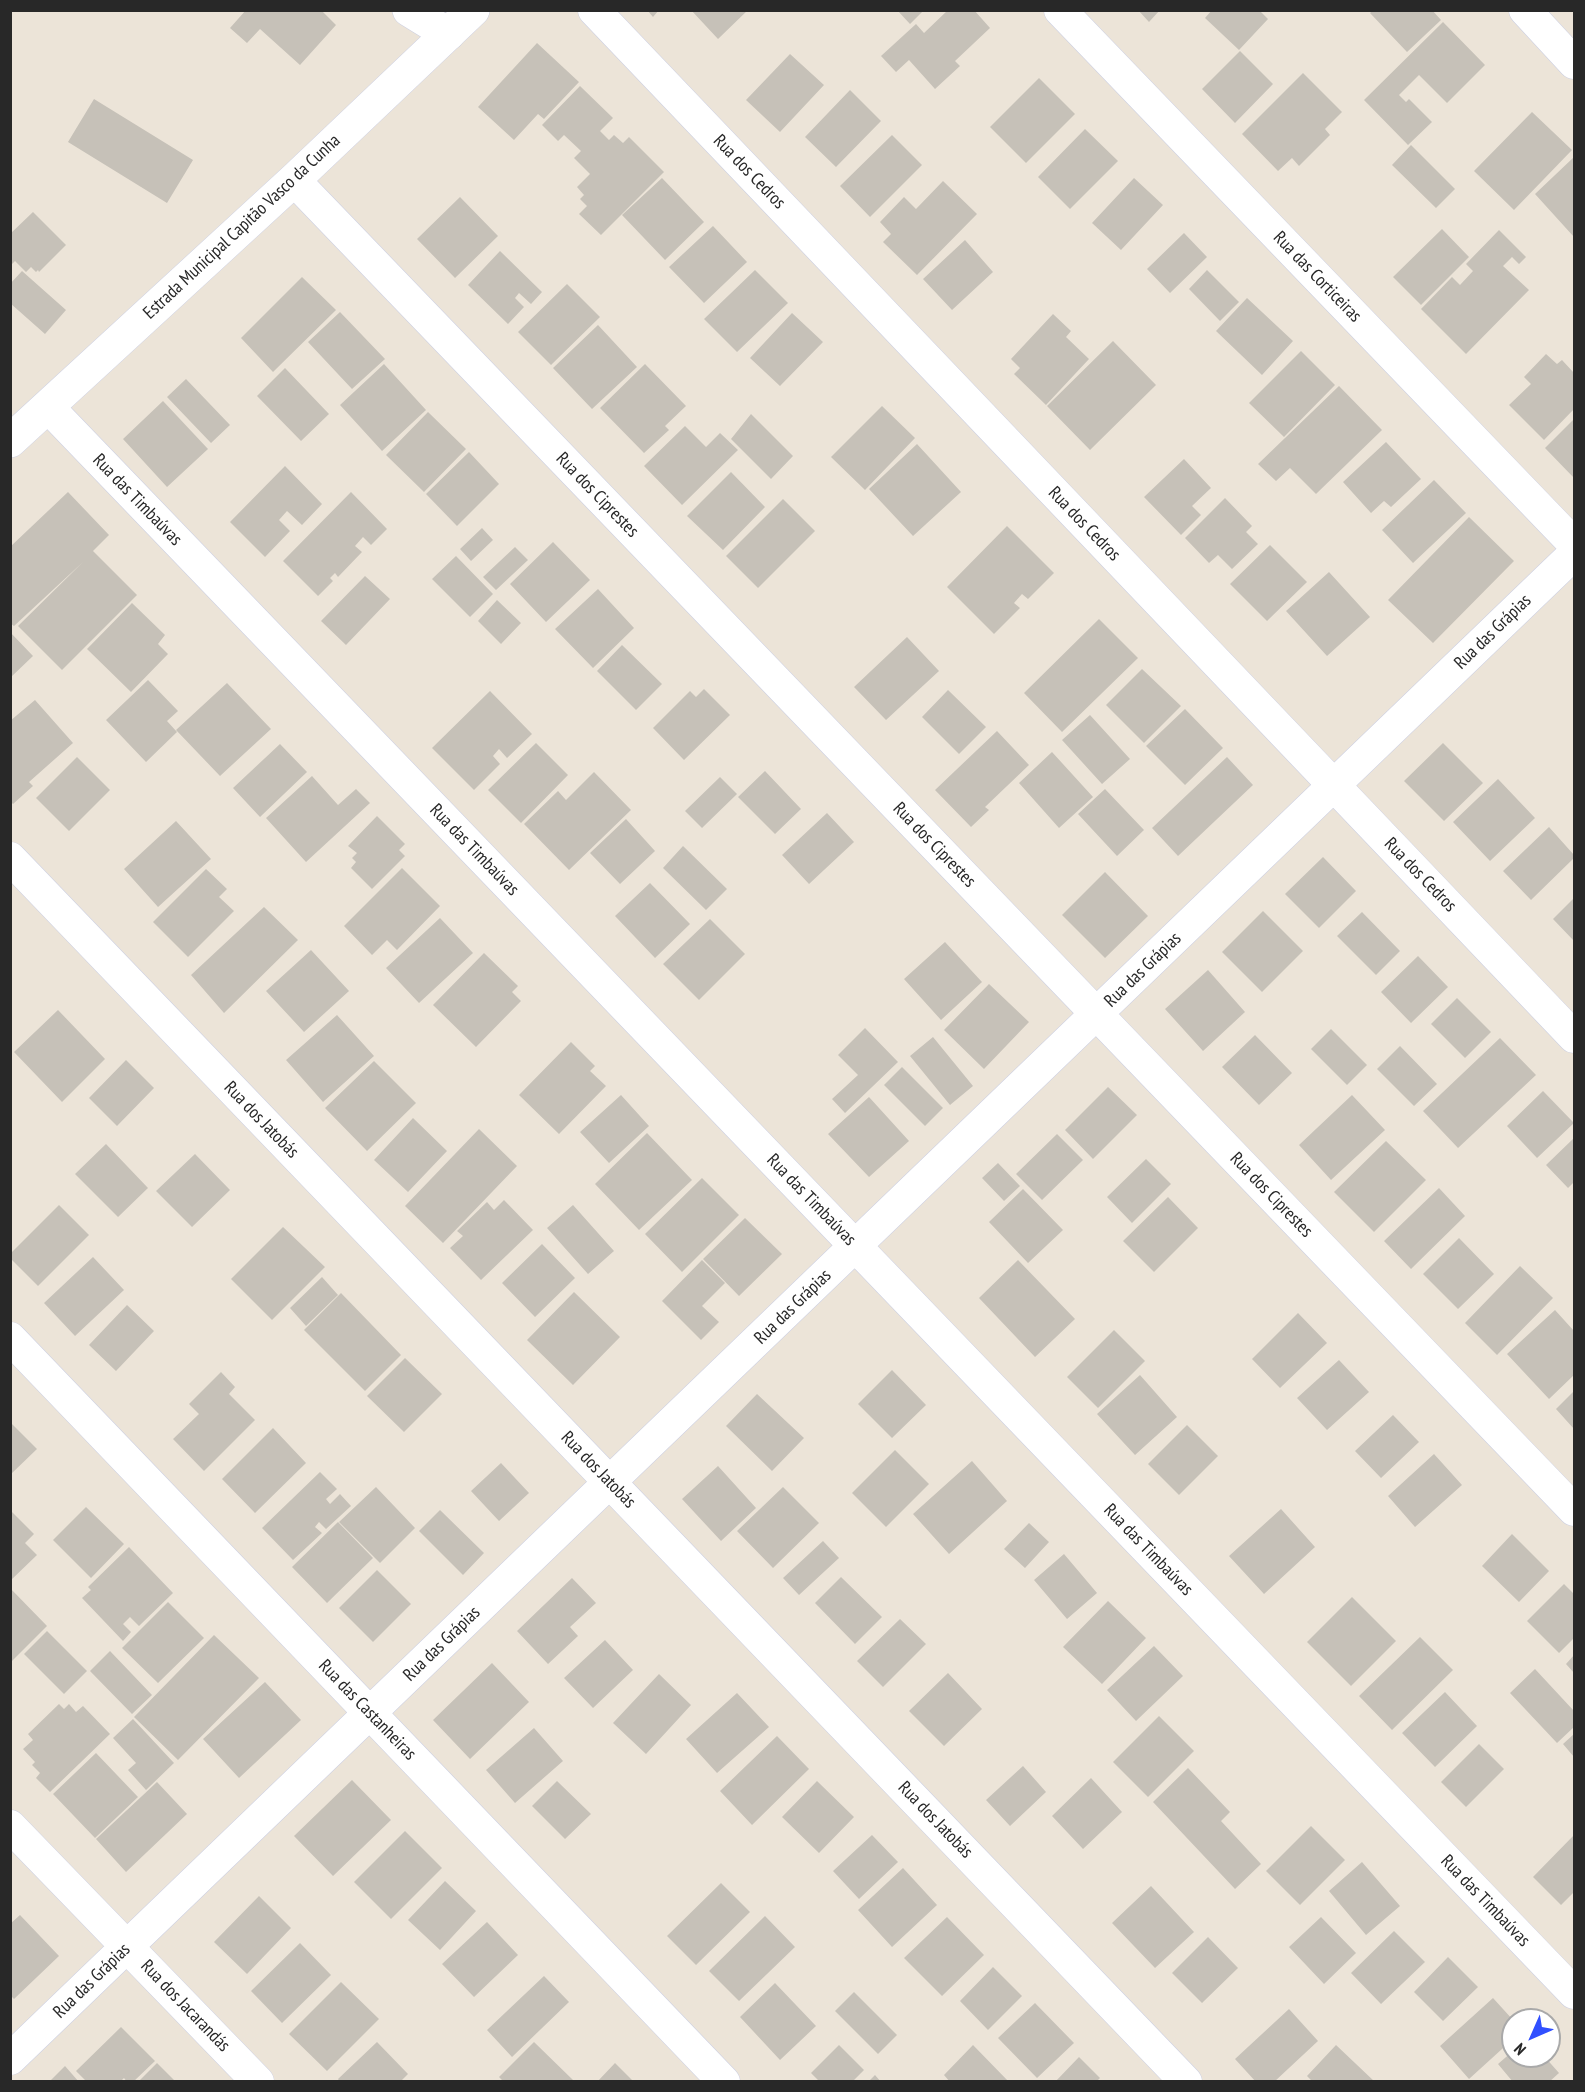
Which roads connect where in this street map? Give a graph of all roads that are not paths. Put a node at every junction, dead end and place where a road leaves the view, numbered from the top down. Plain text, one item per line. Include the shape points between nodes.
1 (409, 10) edge
2 (473, 10) edge
3 (594, 10) edge
4 (1060, 10) edge
5 (1525, 10) edge
6 (448, 34) junction
7 (1575, 63) edge
8 (294, 180) junction
9 (48, 407) junction
10 (10, 441) edge
11 (1575, 544) edge
12 (1575, 554) edge
13 (1334, 785) junction
14 (10, 858) edge
15 (1097, 1014) junction
16 (1575, 1037) edge
17 (855, 1246) junction
18 (10, 1338) edge
19 (610, 1482) junction
20 (1575, 1510) edge
21 (370, 1713) junction
22 (10, 1826) edge
23 (127, 1947) junction
24 (1575, 1993) edge
25 (10, 2059) edge
26 (258, 2082) edge
27 (724, 2082) edge
28 (1186, 2082) edge

1 - 6 main road
2 - 6 main road, Estrada Municipal Capitão Vasco da Cunha
3 - 13 street, Rua dos Cedros
4 - 11 street, Rua das Corticeiras
5 - 7 street
6 - 8 main road, Estrada Municipal Capitão Vasco da Cunha
8 - 9 main road, Estrada Municipal Capitão Vasco da Cunha
8 - 15 street, Rua dos Ciprestes
9 - 10 main road, Estrada Municipal Capitão Vasco da Cunha
9 - 17 street, Rua das Timbaúvas
12 - 13 street, Rua das Grápias
13 - 15 street, Rua das Grápias
13 - 16 street, Rua dos Cedros
14 - 19 street, Rua dos Jatobás
15 - 17 street, Rua das Grápias
15 - 20 street, Rua dos Ciprestes
17 - 19 street, Rua das Grápias
17 - 24 street, Rua das Timbaúvas
18 - 21 street, Rua das Castanheiras
19 - 21 street, Rua das Grápias
19 - 28 street, Rua dos Jatobás
21 - 23 street, Rua das Grápias
21 - 27 street, Rua das Castanheiras
22 - 23 street, Rua dos Jacarandás
23 - 25 street, Rua das Grápias
23 - 26 street, Rua dos Jacarandás

